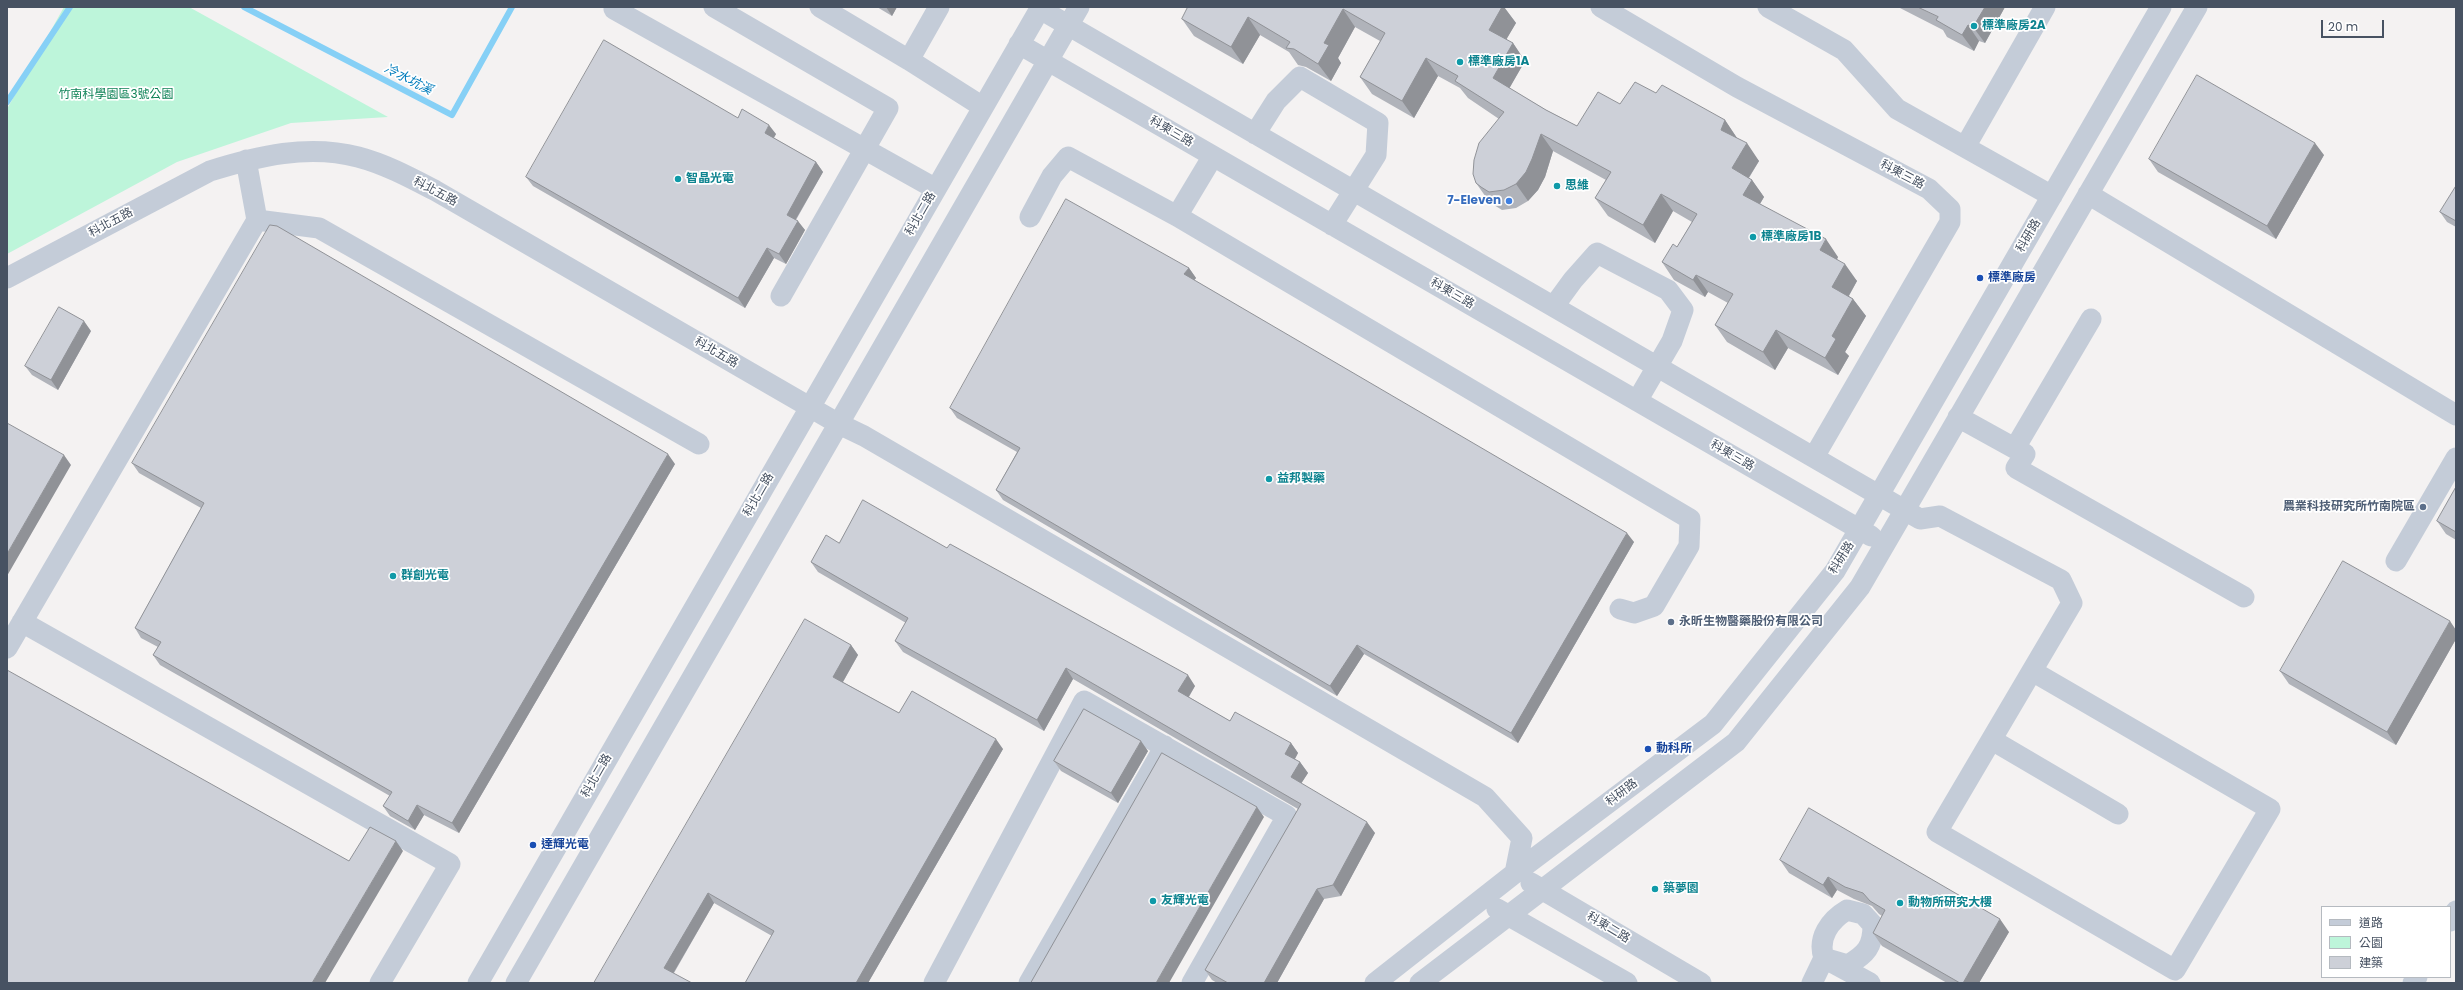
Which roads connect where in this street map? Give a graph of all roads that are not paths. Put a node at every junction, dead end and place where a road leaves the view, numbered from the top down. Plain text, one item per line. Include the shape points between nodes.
1 (714, 7) edge
2 (820, 7) edge
3 (939, 7) edge
4 (1079, 7) edge
5 (1601, 7) edge
6 (1768, 7) edge
7 (2045, 7) edge
8 (2161, 7) edge
9 (2197, 7) edge
10 (614, 8) edge
11 (1040, 8) edge
12 (1068, 26) junction
13 (1019, 44) junction
14 (909, 60) junction
15 (1048, 61) junction
16 (983, 107) junction
17 (1255, 134) junction
18 (1965, 147) junction
19 (865, 149) junction
20 (1214, 156) junction
21 (246, 160) junction
22 (936, 189) junction
23 (1353, 190) junction
24 (2088, 194) junction
25 (2052, 196) junction
26 (1177, 216) junction
27 (1030, 217) dead end
28 (257, 220) junction
29 (1332, 225) junction
30 (7, 278) edge
31 (781, 296) dead end
32 (1554, 306) junction
33 (2091, 319) dead end
34 (1658, 367) junction
35 (1637, 401) junction
36 (810, 407) junction
37 (2456, 415) edge
38 (1958, 417) junction
39 (839, 424) junction
40 (699, 444) dead end
41 (2015, 448) junction
42 (1814, 457) junction
43 (2456, 458) edge
44 (1880, 494) junction
45 (1905, 509) junction
46 (1859, 529) junction
47 (1884, 544) junction
48 (2396, 561) dead end
49 (2244, 597) dead end
50 (1620, 609) dead end
51 (22, 622) junction
52 (7, 648) edge
53 (2032, 671) junction
54 (1992, 740) junction
55 (1165, 746) junction
56 (2118, 814) dead end
57 (1515, 873) junction
58 (1542, 889) junction
59 (1481, 900) junction
60 (1508, 915) junction
61 (380, 983) edge
62 (478, 983) edge
63 (516, 983) edge
64 (934, 983) edge
65 (1029, 983) edge
66 (1192, 983) edge
67 (1375, 983) edge
68 (1420, 983) edge
69 (1627, 983) edge
70 (1701, 983) edge
71 (1812, 983) edge
72 (1870, 983) edge

1 - 19 street via 888,108
2 - 14 street
3 - 14 street
4 - 12 street
5 - 42 street, 科東三路 via 1737,87 1929,189 1950,209 1950,222
6 - 18 street via 1844,50 1897,109
7 - 18 street
8 - 25 street, 科研路
9 - 24 street
10 - 19 street
11 - 12 street
11 - 13 street, 科北二路
12 - 15 street
12 - 17 street
13 - 15 street, 科東三路
13 - 16 street, 科北二路
14 - 16 street
15 - 20 street, 科東三路
15 - 39 street
16 - 22 street, 科北二路
17 - 23 street
17 - 23 street via 1276,101 1300,77 1378,123 1376,154
18 - 25 street
19 - 22 street
19 - 31 street
20 - 26 street
20 - 29 street, 科東三路
21 - 28 street
21 - 30 street, 科北五路 via 210,171
21 - 36 street, 科北五路 via 311,151 357,157 395,170 436,191
22 - 36 street, 科北二路
23 - 29 street
23 - 32 street
24 - 37 street
24 - 38 street
25 - 44 street, 科研路
26 - 27 street via 1068,157 1052,176
26 - 50 street via 1690,519 1689,546 1654,606 1634,613
28 - 40 street via 319,228
28 - 51 street
29 - 35 street, 科東三路
32 - 34 street
32 - 34 street via 1597,253 1668,290 1683,310 1672,341
33 - 41 street
34 - 35 street
34 - 42 street
35 - 46 street, 科東三路
36 - 39 street, 科北五路
36 - 62 street, 科北二路
38 - 41 street
38 - 45 street
39 - 57 street, 科北五路 via 875,442 1486,798 1522,838
39 - 63 street
41 - 49 street via 2025,454 2016,468
42 - 44 street
43 - 48 street
44 - 45 street
44 - 46 street, 科研路
45 - 47 street
45 - 53 street via 1920,519 1940,516 2061,580 2072,603
46 - 47 street, 科東三路
46 - 57 street, 科研路 via 1835,571 1713,724
47 - 58 street via 1860,586 1736,742
51 - 52 street
51 - 61 street via 450,864
53 - 54 street
53 - 54 street via 2270,809 2175,970 1938,832
54 - 56 street
55 - 64 street via 1084,701
55 - 65 street
55 - 66 street via 1287,816
57 - 58 street, 科東二路
57 - 59 street, 科研路
58 - 60 street
58 - 70 street, 科東二路
59 - 60 street
59 - 67 street, 科研路
60 - 68 street
60 - 69 street
71 - 72 street via 1824,958

